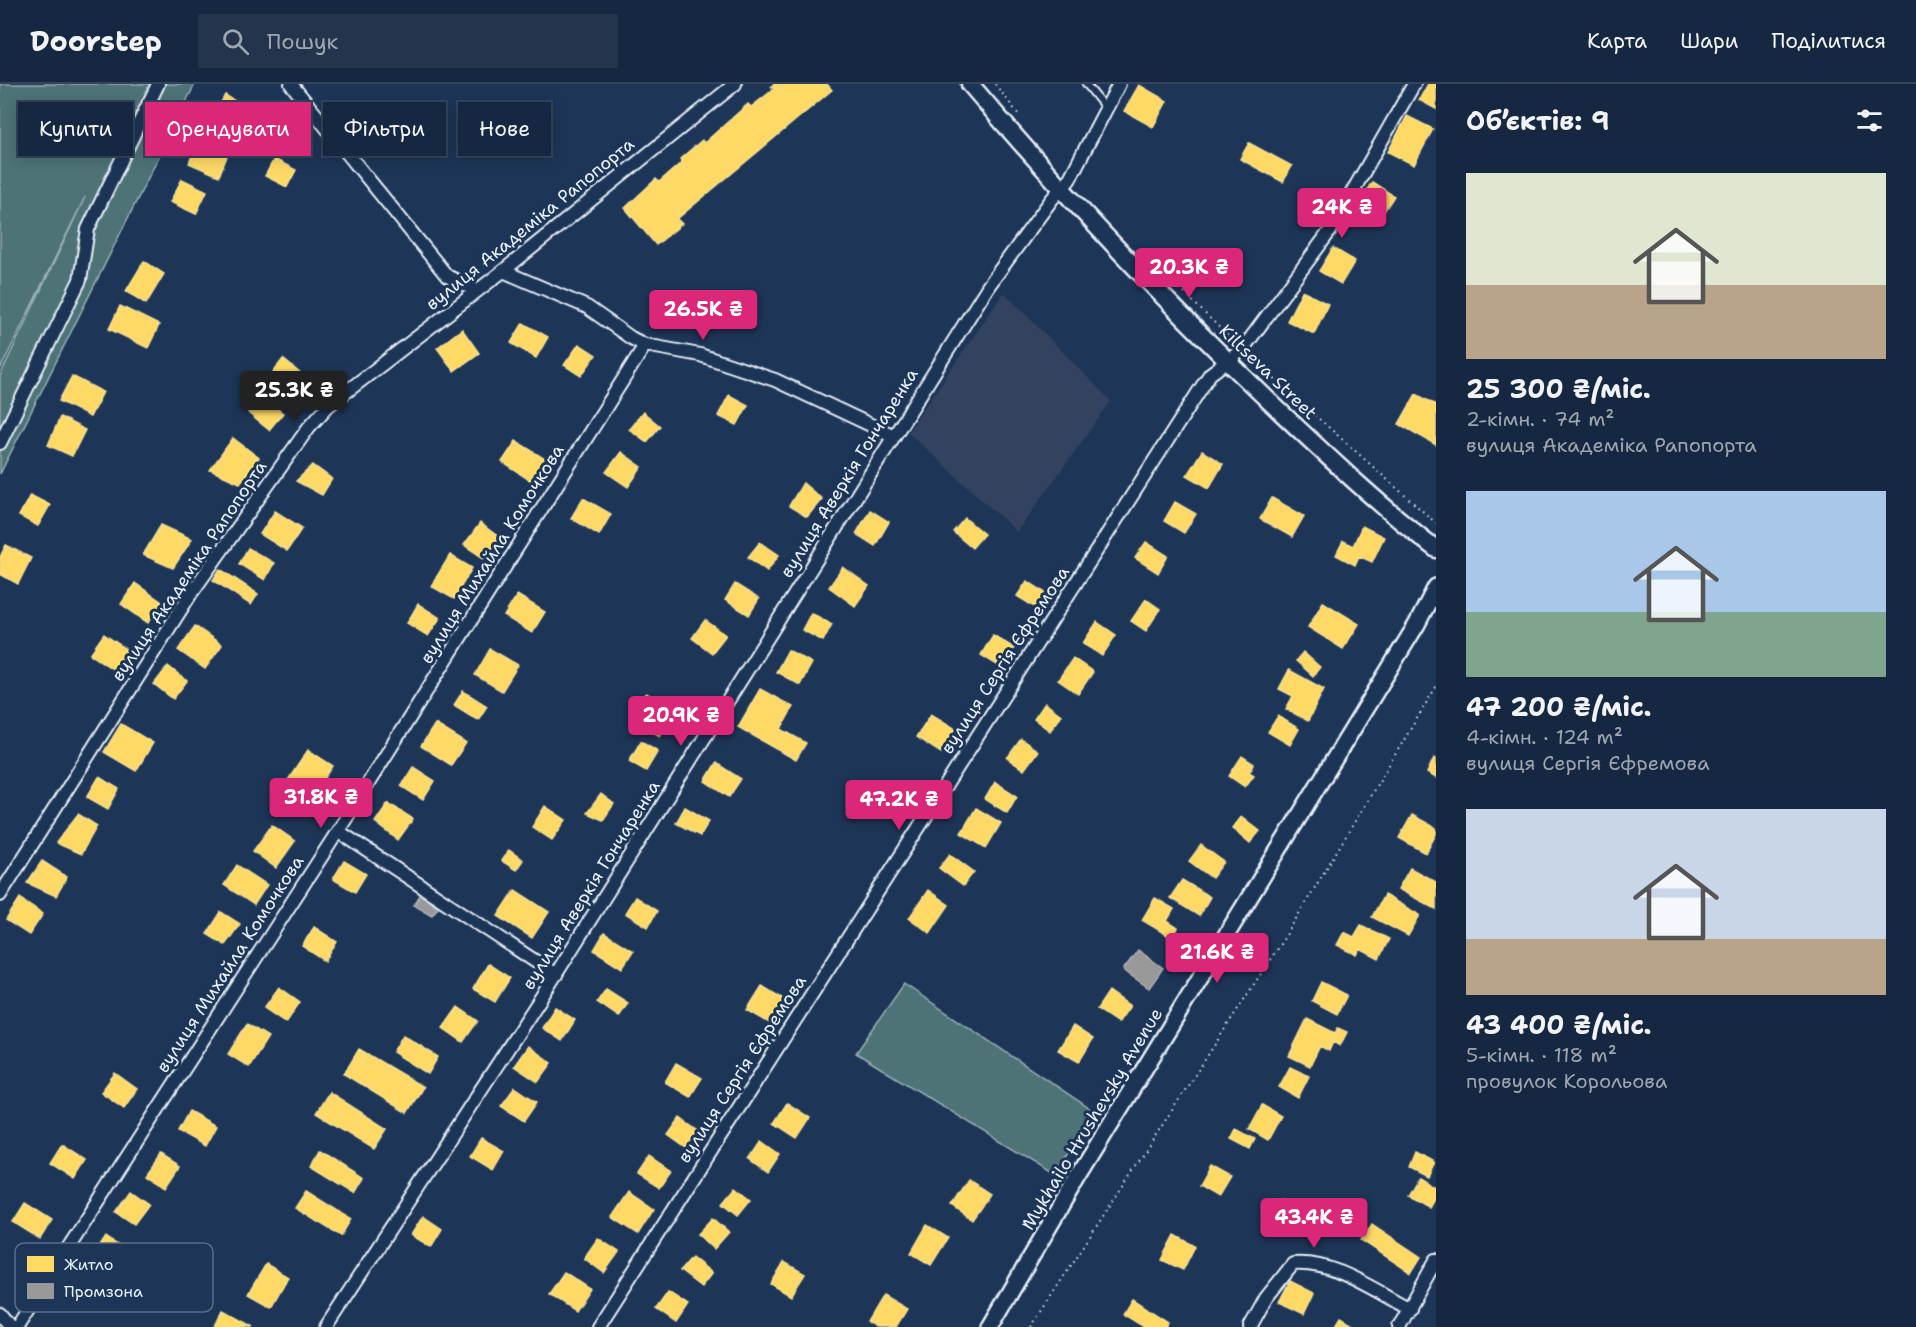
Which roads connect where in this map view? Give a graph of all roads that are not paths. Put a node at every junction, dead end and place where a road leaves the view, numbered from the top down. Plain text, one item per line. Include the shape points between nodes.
1 (158, 84) edge
2 (291, 84) edge
3 (735, 84) edge
4 (970, 84) edge
5 (1086, 84) edge
6 (1119, 84) edge
7 (1414, 84) edge
8 (1106, 109) junction
9 (1061, 189) junction
10 (503, 271) junction
11 (477, 291) junction
12 (645, 345) junction
13 (1228, 362) junction
14 (894, 436) junction
15 (0, 443) edge
16 (1400, 522) junction
17 (1436, 549) edge
18 (1436, 558) edge
19 (1436, 587) edge
20 (1436, 598) edge
21 (1417, 624) junction
22 (338, 831) junction
23 (0, 895) edge
24 (556, 975) junction
25 (71, 1243) edge
26 (1436, 1260) edge
27 (1410, 1309) junction
28 (27, 1312) edge
29 (0, 1314) edge
30 (10, 1327) edge
31 (17, 1327) edge
32 (326, 1327) edge
33 (598, 1327) edge
34 (990, 1327) edge
35 (1250, 1327) edge
36 (1400, 1327) edge

1 - 15 street via 88,229 80,280
2 - 11 street via 447,276
3 - 10 street, вулиця Академіка Рапопорта
4 - 9 main road, Kiltseva Street
5 - 8 lane
6 - 8 street, вулиця Аверкія Гончаренка
7 - 13 street, вулиця Сергія Єфремова via 1330,231 1242,350
8 - 9 street, вулиця Аверкія Гончаренка via 1070,180
9 - 13 main road, Kiltseva Street via 1162,298
9 - 14 street, вулиця Аверкія Гончаренка via 989,285
10 - 11 street, вулиця Академіка Рапопорта
10 - 12 street via 587,308
11 - 23 street, вулиця Академіка Рапопорта via 328,406 309,427 190,595
12 - 14 street via 700,355 775,380
12 - 22 street, вулиця Михайла Комочкова
13 - 16 main road, Kiltseva Street
13 - 33 street, вулиця Сергія Єфремова via 1210,374
14 - 24 street, вулиця Аверкія Гончаренка
16 - 17 main road, Kiltseva Street
16 - 18 main road, Kiltseva Street
19 - 21 street, Mykhailo Hrushevsky Avenue
20 - 21 street, Mykhailo Hrushevsky Avenue
21 - 34 street, Mykhailo Hrushevsky Avenue
22 - 24 street
22 - 25 street, вулиця Михайла Комочкова
24 - 32 street, вулиця Аверкія Гончаренка
26 - 27 street
27 - 35 street via 1329,1267 1293,1264 1266,1298
27 - 36 street
28 - 31 street, вулиця Михайла Комочкова
29 - 30 street

